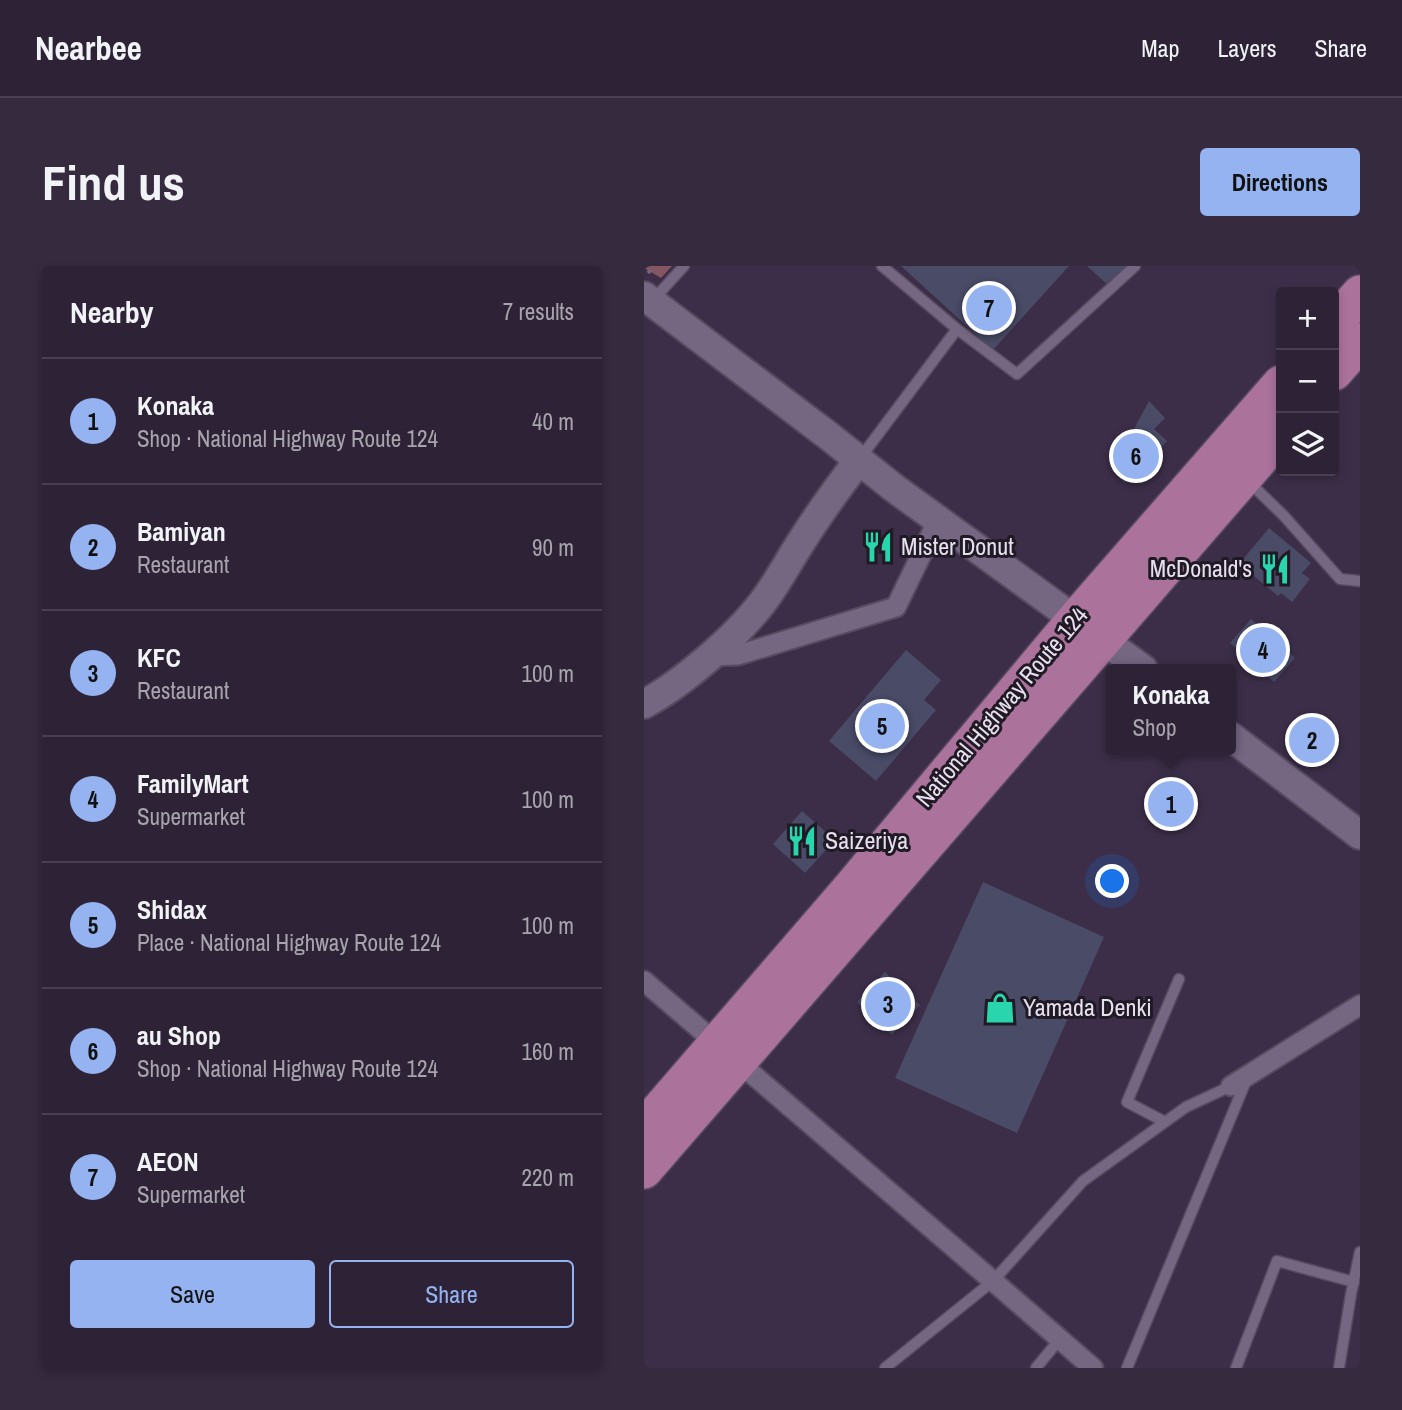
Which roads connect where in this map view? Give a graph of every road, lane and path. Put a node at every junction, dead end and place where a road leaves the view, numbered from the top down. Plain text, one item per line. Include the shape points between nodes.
1 (654, 266) edge
2 (684, 266) edge
3 (882, 266) edge
4 (1136, 266) edge
5 (646, 292) edge
6 (1360, 294) edge
7 (1339, 318) edge
8 (957, 329) junction
9 (1360, 342) edge
10 (1339, 366) edge
11 (1276, 390) edge
12 (1276, 439) edge
13 (859, 460) junction
14 (1244, 477) junction
15 (938, 520) junction
16 (1360, 581) edge
17 (1089, 630) junction
18 (709, 656) junction
19 (1136, 664) edge
20 (644, 704) edge
21 (1236, 741) edge
22 (1360, 835) edge
23 (1179, 979) dead end
24 (644, 981) edge
25 (1360, 1005) edge
26 (728, 1051) junction
27 (1249, 1074) junction
28 (1231, 1086) joint
29 (1165, 1122) junction
30 (644, 1128) edge
31 (644, 1170) edge
32 (1360, 1252) edge
33 (993, 1281) junction
34 (1353, 1282) junction
35 (1059, 1340) junction
36 (885, 1368) edge
37 (1036, 1368) edge
38 (1093, 1368) edge
39 (1127, 1368) edge
40 (1236, 1368) edge
41 (1339, 1368) edge

1 - 5 path
2 - 5 lane
3 - 8 lane
4 - 8 lane via 1017,374
5 - 13 street
6 - 7 highway
8 - 13 lane
9 - 10 highway
11 - 17 highway, National Highway Route 124
12 - 14 highway, National Highway Route 124
13 - 15 street
13 - 18 street via 822,508 762,603
14 - 16 lane via 1340,579
14 - 17 highway, National Highway Route 124
15 - 17 street
15 - 18 street via 896,607 738,655
17 - 19 street
17 - 26 highway, National Highway Route 124
18 - 20 street
21 - 22 street
23 - 29 lane via 1128,1102
24 - 26 street
25 - 27 street
26 - 30 highway, National Highway Route 124
26 - 31 highway, National Highway Route 124
26 - 33 street
27 - 28 street
27 - 39 lane
28 - 29 lane
29 - 33 lane via 1083,1181
32 - 34 lane
33 - 35 street
33 - 36 lane
34 - 40 lane via 1276,1261
34 - 41 lane
35 - 37 lane
35 - 38 street

